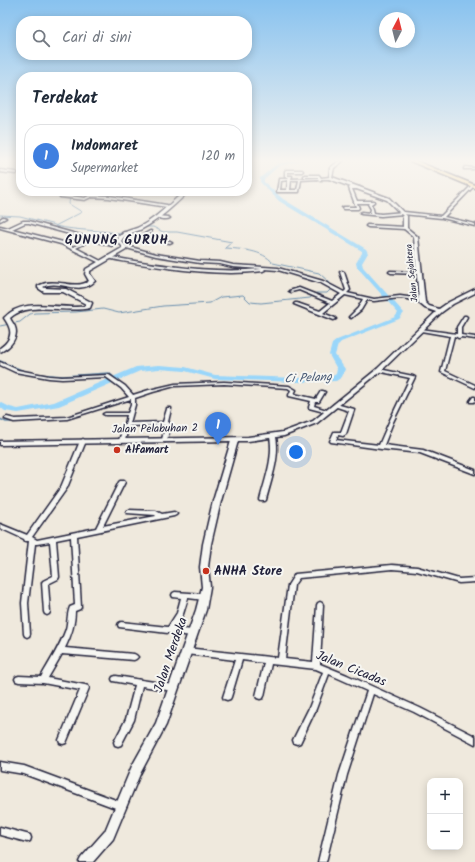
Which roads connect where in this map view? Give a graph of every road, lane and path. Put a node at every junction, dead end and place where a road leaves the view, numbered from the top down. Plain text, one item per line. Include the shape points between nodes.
1 (136, 201) edge
2 (173, 201) edge
3 (391, 201) edge
4 (458, 201) edge
5 (355, 202) joint
6 (167, 206) junction
7 (343, 208) dead end
8 (362, 213) dead end
9 (404, 213) junction
10 (372, 214) junction
11 (158, 217) junction
12 (442, 217) junction
13 (168, 218) dead end
14 (455, 221) junction
15 (451, 223) dead end
16 (475, 225) edge
17 (368, 226) dead end
18 (0, 227) edge
19 (405, 228) junction
20 (9, 230) junction
21 (150, 232) dead end
22 (122, 237) junction
23 (141, 237) junction
24 (92, 240) junction
25 (170, 242) dead end
26 (124, 246) junction
27 (74, 248) junction
28 (109, 257) junction
29 (100, 262) junction
30 (274, 268) junction
31 (342, 272) dead end
32 (391, 272) dead end
33 (420, 273) junction
34 (291, 291) dead end
35 (475, 291) edge
36 (344, 294) junction
37 (365, 299) junction
38 (422, 300) junction
39 (333, 303) junction
40 (296, 304) dead end
41 (440, 311) junction
42 (320, 314) junction
43 (351, 317) dead end
44 (465, 317) dead end
45 (334, 319) dead end
46 (420, 330) junction
47 (452, 336) junction
48 (459, 337) junction
49 (475, 338) edge
50 (0, 350) edge
51 (0, 363) edge
52 (379, 370) junction
53 (475, 387) edge
54 (323, 392) dead end
55 (133, 398) junction
56 (314, 400) junction
57 (336, 405) junction
58 (170, 409) dead end
59 (328, 412) junction
60 (105, 414) dead end
61 (130, 414) junction
62 (7, 418) dead end
63 (165, 423) junction
64 (125, 425) junction
65 (273, 437) junction
66 (235, 439) junction
67 (122, 440) junction
68 (165, 440) junction
69 (83, 441) junction
70 (0, 443) edge
71 (381, 447) junction
72 (475, 472) edge
73 (122, 482) dead end
74 (263, 500) dead end
75 (129, 512) dead end
76 (174, 514) dead end
77 (160, 516) junction
78 (0, 526) edge
79 (98, 530) junction
80 (74, 535) junction
81 (53, 539) junction
82 (30, 540) junction
83 (475, 580) edge
84 (175, 595) dead end
85 (185, 596) junction
86 (204, 597) junction
87 (320, 605) dead end
88 (47, 612) dead end
89 (121, 625) dead end
90 (170, 630) junction
91 (192, 633) junction
92 (27, 634) dead end
93 (60, 651) junction
94 (186, 651) junction
95 (134, 657) dead end
96 (239, 657) junction
97 (268, 660) junction
98 (281, 661) junction
99 (316, 666) junction
100 (326, 670) junction
101 (19, 679) dead end
102 (43, 680) junction
103 (116, 680) dead end
104 (140, 683) junction
105 (173, 688) junction
106 (371, 689) junction
107 (260, 696) dead end
108 (227, 697) dead end
109 (63, 740) dead end
110 (297, 740) dead end
111 (475, 740) edge
112 (118, 742) dead end
113 (0, 766) edge
114 (122, 806) junction
115 (0, 831) edge
116 (27, 838) dead end
117 (85, 862) edge
118 (322, 862) edge

1 - 6 street
2 - 6 street
3 - 9 street
4 - 12 street
5 - 7 street via 358,208
5 - 10 street via 372,202 369,204
6 - 11 street
8 - 10 street
9 - 10 street
9 - 12 street
9 - 19 street
11 - 13 street
11 - 22 street
12 - 14 street
14 - 15 street
14 - 16 street
17 - 19 street
18 - 20 street
19 - 33 street, Jalan Sejahtera via 416,237
20 - 24 street via 29,222
20 - 27 street
21 - 23 street
22 - 23 street
22 - 24 street via 103,234
22 - 24 street via 112,245
22 - 26 street
23 - 25 street
24 - 27 street
26 - 28 street via 123,250
26 - 30 street via 156,255 200,262
27 - 29 street
28 - 29 street
28 - 30 street via 129,263 210,271 243,272
29 - 50 street via 87,272 92,281 88,286 45,284 39,288 64,290 89,302 88,307 40,307 12,312 7,318 12,326 12,336
30 - 36 street via 322,282
31 - 36 street via 348,290
32 - 33 street
33 - 38 street, Jalan Sejahtera
34 - 39 street via 300,289
35 - 41 street, Jalan Pelabuhan 2
36 - 37 street
36 - 39 street
37 - 38 street
37 - 43 street via 360,309
38 - 41 street, Jalan Sejahtera via 424,306
39 - 42 street
40 - 42 street
41 - 46 street, Jalan Pelabuhan 2
42 - 45 street
44 - 48 street via 459,327
46 - 47 street
46 - 52 street, Jalan Pelabuhan 2
47 - 48 street
47 - 53 street via 443,372
48 - 49 street
51 - 55 street via 16,371 49,377 110,377
52 - 57 street, Jalan Pelabuhan 2
52 - 71 street via 413,377
54 - 56 street via 317,401
55 - 56 street via 175,385 224,383 289,387 294,390 291,395
55 - 61 street
55 - 62 street via 67,418 14,421
56 - 59 street via 311,407
57 - 59 street, Jalan Pelabuhan 2
57 - 71 street via 352,410 343,434 336,433 333,441
58 - 63 street
59 - 65 street, Jalan Pelabuhan 2 via 305,427
60 - 61 street
61 - 64 street
63 - 64 street
63 - 68 street via 169,423
64 - 67 street
65 - 66 street, Jalan Pelabuhan 2
65 - 74 street via 272,458
66 - 68 street, Jalan Pelabuhan 2
66 - 86 street, Jalan Merdeka via 207,544
67 - 68 street, Jalan Pelabuhan 2
67 - 69 street, Jalan Pelabuhan 2
69 - 70 street, Jalan Pelabuhan 2
69 - 82 street via 64,488
71 - 72 street via 426,452
73 - 79 street
75 - 77 street via 156,513
76 - 77 street
77 - 79 street
78 - 82 street
79 - 80 street
80 - 81 street
80 - 93 street via 78,607 72,610 73,618
81 - 82 street via 37,542
81 - 88 street via 56,578 45,583
82 - 92 street via 25,603
83 - 98 street via 459,581 416,569 392,567 297,576 291,585
84 - 85 street
85 - 86 street
85 - 90 street via 180,614
86 - 91 street, Jalan Merdeka
87 - 99 street
89 - 90 street
90 - 91 street
91 - 94 street, Jalan Merdeka
93 - 95 street
93 - 102 street
94 - 96 street, Jalan Cicadas
94 - 105 street, Jalan Merdeka
96 - 97 street, Jalan Cicadas
96 - 108 street
97 - 98 street, Jalan Cicadas
97 - 107 street
98 - 99 street, Jalan Cicadas
99 - 100 street, Jalan Cicadas
100 - 106 street, Jalan Cicadas
100 - 110 street
101 - 102 street
102 - 109 street via 85,689
103 - 104 street
104 - 105 street
104 - 112 street via 130,720
105 - 114 street, Jalan Merdeka via 161,725 136,770
106 - 111 street, Jalan Cicadas
106 - 118 street via 343,775
113 - 114 street via 24,770
114 - 117 street, Jalan Merdeka via 110,835
115 - 116 street

